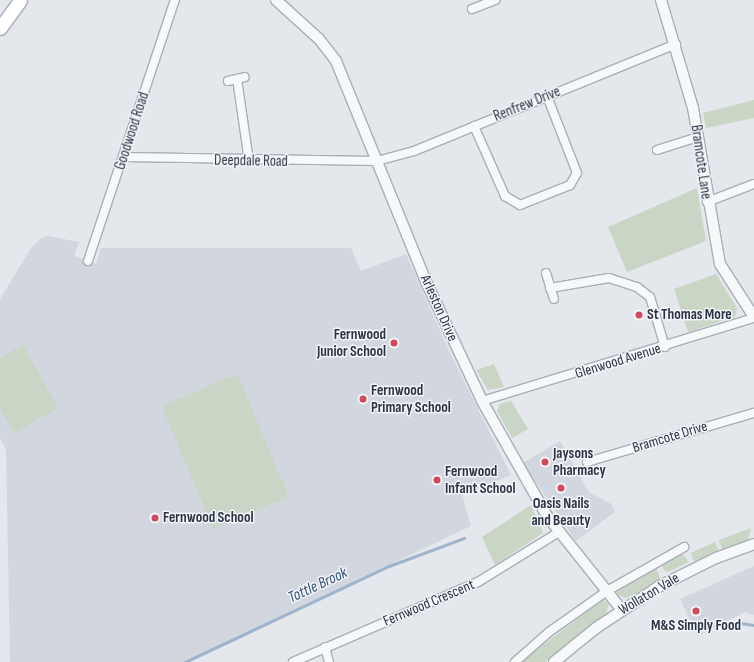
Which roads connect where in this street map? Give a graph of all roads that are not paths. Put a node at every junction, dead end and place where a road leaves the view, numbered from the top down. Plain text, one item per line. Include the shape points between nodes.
1 (20, 0) edge
2 (175, 0) edge
3 (276, 0) edge
4 (495, 0) edge
5 (661, 0) edge
6 (472, 9) dead end
7 (1, 23) edge
8 (676, 44) junction
9 (245, 77) dead end
10 (547, 96) junction
11 (474, 126) junction
12 (698, 137) junction
13 (657, 150) dead end
14 (124, 156) junction
15 (249, 161) junction
16 (377, 161) junction
17 (754, 184) edge
18 (707, 202) junction
19 (88, 261) dead end
20 (546, 273) dead end
21 (550, 288) junction
22 (554, 299) dead end
23 (754, 318) edge
24 (665, 347) junction
25 (482, 402) junction
26 (754, 413) edge
27 (587, 462) dead end
28 (559, 532) junction
29 (754, 544) edge
30 (684, 547) dead end
31 (607, 591) junction
32 (622, 610) junction
33 (325, 648) junction
34 (293, 662) edge
35 (329, 662) edge
36 (515, 662) edge
37 (554, 662) edge

1 - 7 main road
2 - 14 street, Goodwood Road
3 - 16 street, Arleston Drive via 334,56
4 - 6 street
5 - 8 street, Bramcote Lane
8 - 10 street, Renfrew Drive
8 - 12 street, Bramcote Lane
9 - 15 street via 232,80
10 - 11 street, Renfrew Drive
10 - 11 street via 577,173 570,184 527,202 516,205 505,196
11 - 16 street, Renfrew Drive via 414,151
12 - 13 street
12 - 18 street, Bramcote Lane
14 - 15 street, Deepdale Road
14 - 19 street, Goodwood Road
15 - 16 street, Deepdale Road
16 - 25 street, Arleston Drive via 428,286
17 - 18 street
18 - 23 street, Bramcote Lane via 720,264
20 - 21 street
21 - 22 street
21 - 24 street via 608,278 637,287 650,297
23 - 24 street, Glenwood Avenue
24 - 25 street, Glenwood Avenue
25 - 28 street, Arleston Drive
26 - 27 street, Bramcote Drive
28 - 31 street, Arleston Drive
28 - 33 street, Fernwood Crescent via 478,582
29 - 32 street, Wollaton Vale via 695,568
30 - 31 street, Wollaton Vale
31 - 32 street, Arleston Drive
31 - 36 street, Wollaton Vale via 550,632
32 - 37 street, Wollaton Vale
33 - 34 street, Fernwood Crescent
33 - 35 street

